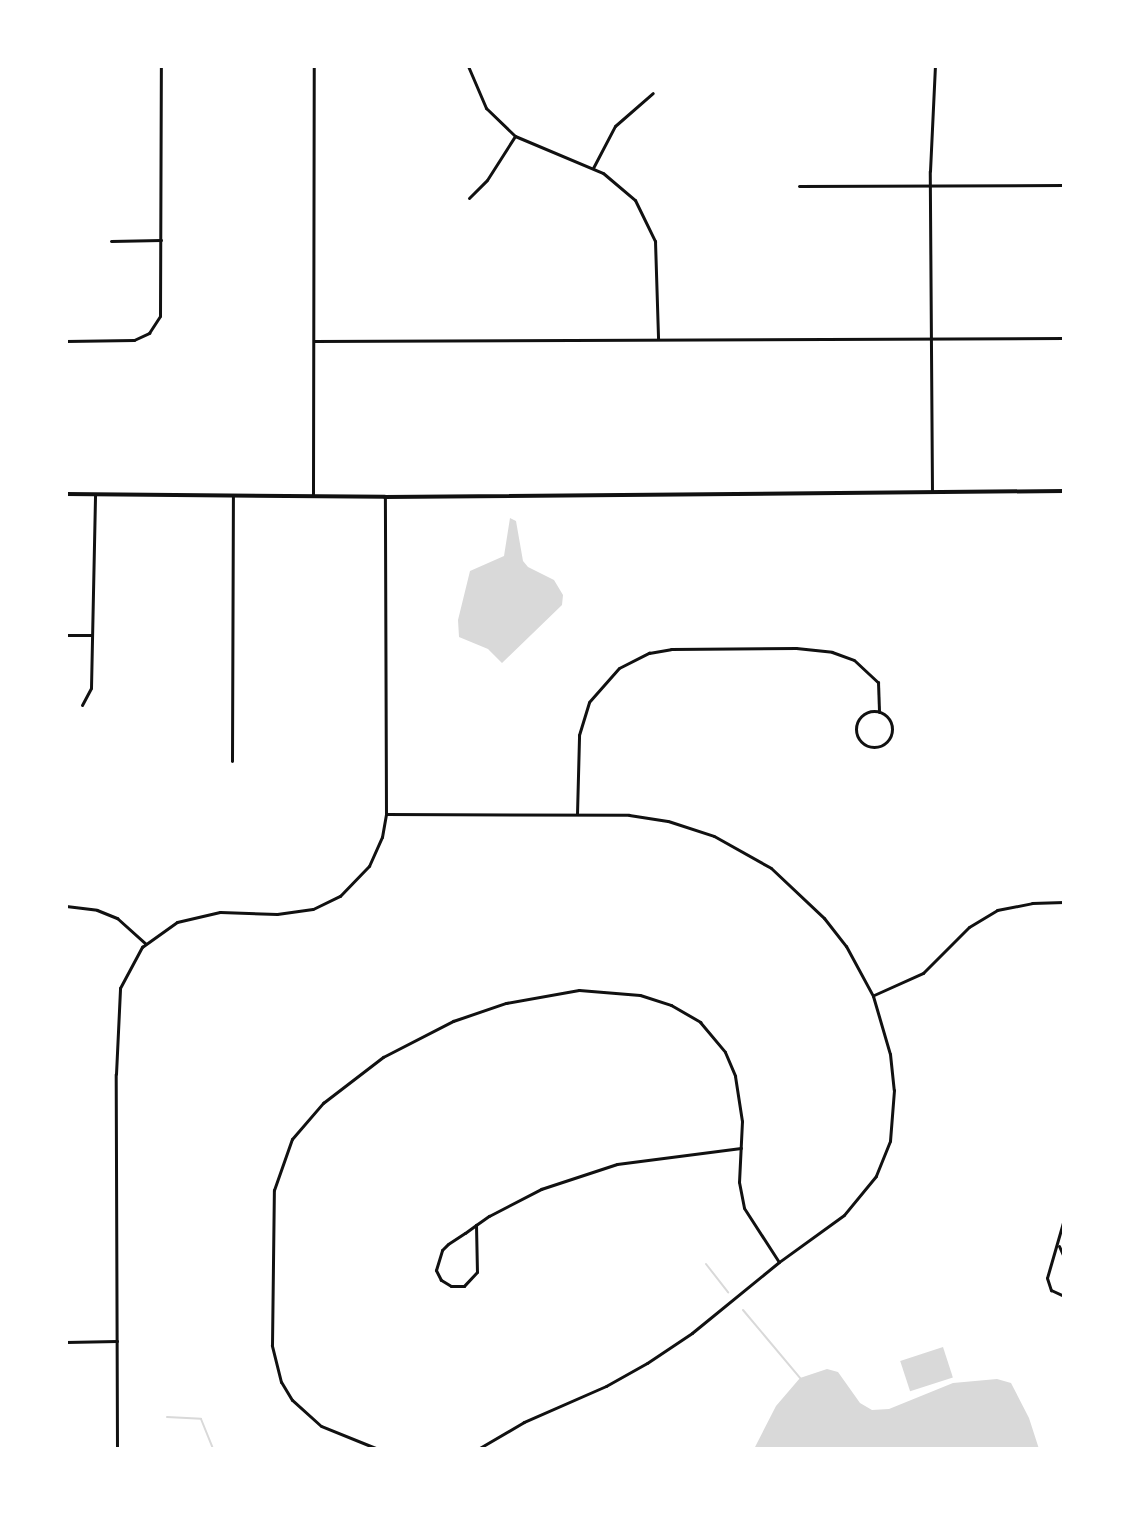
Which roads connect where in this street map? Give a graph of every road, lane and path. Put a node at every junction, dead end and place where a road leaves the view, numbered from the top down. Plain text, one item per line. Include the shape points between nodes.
1 (161, 66) edge
2 (314, 66) edge
3 (468, 66) edge
4 (935, 66) edge
5 (653, 93) dead end
6 (515, 136) junction
7 (593, 168) junction
8 (931, 185) junction
9 (1064, 185) edge
10 (799, 186) dead end
11 (469, 198) dead end
12 (161, 240) junction
13 (111, 241) dead end
14 (931, 338) junction
15 (1064, 338) edge
16 (658, 339) junction
17 (66, 341) edge
18 (314, 341) junction
19 (1064, 491) edge
20 (932, 492) junction
21 (66, 494) edge
22 (95, 494) junction
23 (233, 496) junction
24 (313, 496) junction
25 (385, 497) junction
26 (66, 635) edge
27 (92, 635) junction
28 (82, 705) dead end
29 (879, 712) junction
30 (232, 761) dead end
31 (386, 814) junction
32 (577, 814) junction
33 (1064, 902) edge
34 (66, 906) edge
35 (145, 943) junction
36 (873, 996) junction
37 (741, 1148) junction
38 (1064, 1219) edge
39 (476, 1225) junction
40 (1059, 1243) junction
41 (1064, 1257) edge
42 (779, 1262) junction
43 (1064, 1296) edge
44 (117, 1341) junction
45 (66, 1342) edge
46 (117, 1449) edge
47 (378, 1449) edge
48 (478, 1449) edge

1 - 12 street
2 - 18 street
3 - 6 street via 486,108
4 - 8 street
5 - 7 street via 615,126
6 - 7 street
6 - 11 street
7 - 16 street via 620,184 650,226 656,253
8 - 9 street
8 - 10 street
8 - 14 street
12 - 13 street
12 - 17 street via 160,316 152,330 134,340
14 - 15 street
14 - 16 street
14 - 20 street
16 - 18 street
18 - 24 street
19 - 20 street
20 - 25 street
21 - 22 street
22 - 23 street
22 - 27 street
23 - 24 street
23 - 30 street
24 - 25 street
25 - 31 street
26 - 27 street
27 - 28 street via 91,688
29 - 29 street via 864,715 857,723 860,739 869,746 887,742 892,731 889,719
29 - 32 street via 878,682 854,660 832,652 781,648 649,653 619,668 589,702 577,746
31 - 32 street
31 - 35 street via 369,866 330,902 292,912 198,915
32 - 36 street via 668,821 749,854 788,881 824,918
33 - 36 street via 997,910 969,927 923,973
34 - 35 street via 117,918
35 - 44 street via 126,971 117,1003
36 - 42 street via 894,1090 886,1156 868,1189 844,1215
37 - 39 street via 632,1161 581,1174 519,1199
37 - 42 street via 744,1208
37 - 47 street via 738,1092 730,1063 715,1038 671,1005 609,990 545,994 481,1010 417,1038 338,1089 298,1131 277,1176 272,1205 272,1345 281,1382 307,1416
38 - 40 street
39 - 39 street via 438,1257 436,1270 451,1286 464,1286 476,1275
40 - 41 street
40 - 43 street via 1048,1283
42 - 48 street via 647,1363
44 - 45 street
44 - 46 street

